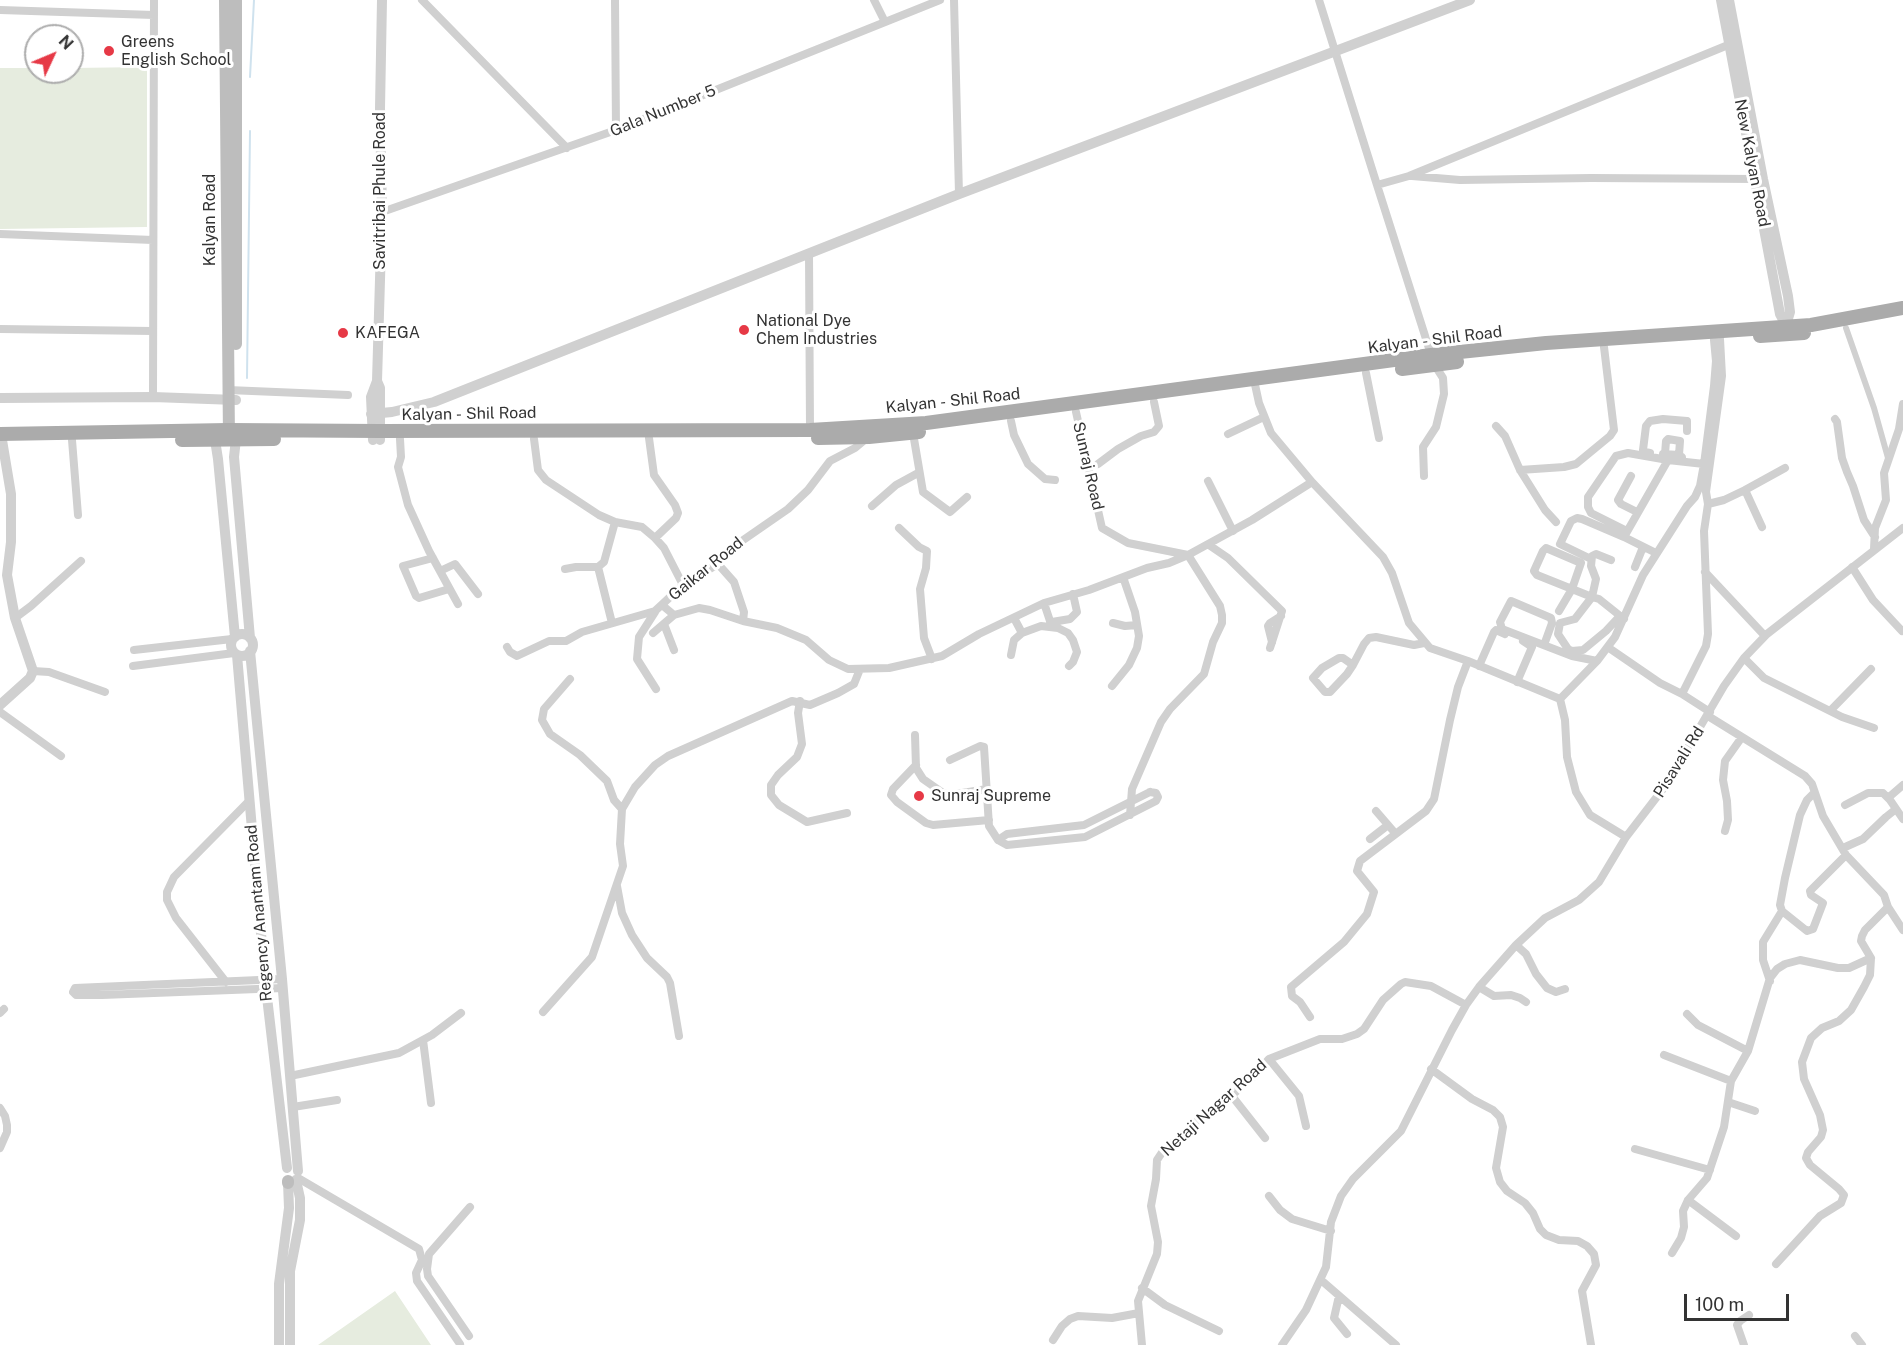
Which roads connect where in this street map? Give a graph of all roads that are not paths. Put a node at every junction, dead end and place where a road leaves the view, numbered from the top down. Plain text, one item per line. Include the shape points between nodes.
1 (154, 0) edge
2 (225, 0) edge
3 (236, 0) edge
4 (382, 0) edge
5 (422, 0) edge
6 (615, 0) edge
7 (874, 0) edge
8 (940, 0) edge
9 (954, 0) edge
10 (1319, 0) edge
11 (1470, 0) edge
12 (1721, 0) edge
13 (1730, 0) edge
14 (0, 10) edge
15 (154, 15) junction
16 (885, 22) junction
17 (1728, 45) junction
18 (1335, 51) junction
19 (616, 130) junction
20 (567, 148) junction
21 (1409, 176) junction
22 (1759, 179) junction
23 (1377, 184) junction
24 (959, 194) junction
25 (382, 212) junction
26 (0, 234) edge
27 (153, 240) junction
28 (809, 253) junction
29 (1903, 308) edge
30 (1903, 316) edge
31 (1846, 328) junction
32 (0, 329) edge
33 (1786, 330) junction
34 (153, 331) junction
35 (1717, 339) junction
36 (1604, 347) junction
37 (1432, 360) junction
38 (1366, 373) junction
39 (1255, 384) junction
40 (232, 395) junction
41 (348, 395) dead end
42 (153, 397) junction
43 (0, 398) edge
44 (1154, 402) junction
45 (1903, 404) edge
46 (1076, 412) junction
47 (376, 413) junction
48 (1264, 417) junction
49 (1834, 419) dead end
50 (1661, 420) junction
51 (1011, 421) junction
52 (1496, 426) dead end
53 (810, 430) junction
54 (1661, 430) dead end
55 (1687, 431) dead end
56 (868, 432) junction
57 (913, 433) junction
58 (608, 434) junction
59 (1228, 434) dead end
60 (229, 436) junction
61 (376, 436) junction
62 (0, 438) edge
63 (649, 438) junction
64 (1379, 438) dead end
65 (400, 439) junction
66 (534, 439) junction
67 (72, 441) junction
68 (234, 457) junction
69 (1666, 457) junction
70 (1680, 458) junction
71 (218, 459) junction
72 (1889, 459) junction
73 (1098, 464) dead end
74 (1704, 464) junction
75 (1785, 468) dead end
76 (1520, 470) junction
77 (918, 473) junction
78 (1424, 476) dead end
79 (1631, 476) dead end
80 (1054, 480) dead end
81 (1208, 481) dead end
82 (1312, 482) junction
83 (1745, 490) junction
84 (966, 497) dead end
85 (1708, 504) junction
86 (872, 506) dead end
87 (1636, 512) junction
88 (78, 515) dead end
89 (615, 522) junction
90 (1556, 522) dead end
91 (1762, 527) dead end
92 (899, 528) dead end
93 (1903, 528) edge
94 (1233, 531) junction
95 (241, 534) junction
96 (1625, 534) junction
97 (225, 536) junction
98 (1875, 537) junction
99 (655, 538) junction
100 (1209, 545) junction
101 (1643, 547) junction
102 (1874, 549) junction
103 (1656, 553) junction
104 (1188, 555) junction
105 (433, 558) junction
106 (1591, 559) junction
107 (1611, 560) dead end
108 (81, 561) dead end
109 (718, 564) junction
110 (598, 567) junction
111 (1635, 567) dead end
112 (1852, 567) junction
113 (565, 569) dead end
114 (440, 571) junction
115 (1705, 572) junction
116 (1123, 577) junction
117 (683, 585) junction
118 (450, 589) junction
119 (1572, 589) junction
120 (478, 594) dead end
121 (1073, 594) junction
122 (1592, 597) junction
123 (1044, 603) junction
124 (458, 604) dead end
125 (659, 608) junction
126 (1559, 611) dead end
127 (674, 615) junction
128 (1622, 617) junction
129 (15, 618) junction
130 (1014, 618) junction
131 (743, 621) junction
132 (612, 623) junction
133 (1113, 623) dead end
134 (664, 624) junction
135 (1137, 625) junction
136 (1902, 631) edge
137 (653, 633) dead end
138 (1022, 633) junction
139 (1765, 636) junction
140 (233, 638) junction
141 (250, 638) junction
142 (1424, 643) junction
143 (1271, 645) dead end
144 (1544, 645) junction
145 (507, 647) dead end
146 (1609, 648) junction
147 (134, 650) dead end
148 (674, 650) dead end
149 (250, 651) junction
150 (236, 654) junction
151 (1011, 655) dead end
152 (932, 658) junction
153 (1744, 658) junction
154 (1598, 661) junction
155 (1468, 662) junction
156 (133, 666) dead end
157 (1069, 666) dead end
158 (1479, 666) junction
159 (860, 669) junction
160 (1871, 669) dead end
161 (33, 671) junction
162 (1340, 674) dead end
163 (570, 679) dead end
164 (1517, 682) junction
165 (1112, 686) dead end
166 (656, 688) dead end
167 (105, 692) dead end
168 (1682, 694) junction
169 (1560, 699) junction
170 (796, 701) junction
171 (0, 705) edge
172 (1830, 711) junction
173 (0, 712) edge
174 (1709, 714) junction
175 (258, 726) junction
176 (243, 727) junction
177 (1874, 728) dead end
178 (915, 735) dead end
179 (1742, 737) junction
180 (61, 756) dead end
181 (950, 760) dead end
182 (916, 765) junction
183 (263, 777) junction
184 (247, 778) junction
185 (1903, 785) edge
186 (987, 789) junction
187 (1814, 793) junction
188 (1888, 798) junction
189 (249, 801) junction
190 (1131, 802) junction
191 (1845, 805) dead end
192 (622, 809) junction
193 (1896, 809) junction
194 (1376, 811) dead end
195 (847, 813) dead end
196 (1130, 815) junction
197 (1903, 819) edge
198 (989, 820) junction
199 (1089, 824) junction
200 (1388, 825) junction
201 (1074, 827) junction
202 (1725, 831) dead end
203 (1380, 832) junction
204 (1094, 833) junction
205 (1395, 833) junction
206 (1626, 837) junction
207 (1076, 838) junction
208 (1370, 839) dead end
209 (1387, 839) junction
210 (998, 840) junction
211 (1844, 852) junction
212 (617, 886) junction
213 (1888, 907) junction
214 (1782, 911) junction
215 (1903, 930) edge
216 (1516, 945) junction
217 (1871, 958) junction
218 (1770, 981) junction
219 (226, 982) junction
220 (283, 984) junction
221 (266, 985) junction
222 (1479, 987) junction
223 (1565, 989) dead end
224 (1526, 1002) dead end
225 (1466, 1005) junction
226 (543, 1012) dead end
227 (461, 1014) dead end
228 (1687, 1014) dead end
229 (1310, 1017) dead end
230 (679, 1036) dead end
231 (423, 1040) junction
232 (1748, 1051) junction
233 (1664, 1055) dead end
234 (1269, 1059) junction
235 (1431, 1070) junction
236 (290, 1076) junction
237 (1731, 1081) junction
238 (1232, 1096) junction
239 (337, 1100) dead end
240 (1728, 1102) junction
241 (430, 1103) dead end
242 (292, 1107) junction
243 (0, 1108) edge
244 (1755, 1111) dead end
245 (1306, 1126) dead end
246 (1265, 1138) dead end
247 (0, 1148) edge
248 (1635, 1149) dead end
249 (1710, 1170) junction
250 (293, 1177) junction
251 (1269, 1197) dead end
252 (1688, 1200) junction
253 (470, 1207) dead end
254 (1331, 1231) junction
255 (1736, 1236) dead end
256 (425, 1253) junction
257 (1672, 1253) dead end
258 (1776, 1264) dead end
259 (1320, 1280) junction
260 (1142, 1288) junction
261 (1339, 1296) junction
262 (1138, 1313) junction
263 (1749, 1315) dead end
264 (1219, 1331) dead end
265 (1347, 1334) dead end
266 (1855, 1335) dead end
267 (469, 1336) dead end
268 (1053, 1340) dead end
269 (279, 1345) edge
270 (290, 1345) edge
271 (461, 1345) edge
272 (1142, 1345) edge
273 (1282, 1345) edge
274 (1396, 1345) edge
275 (1591, 1345) edge
276 (1744, 1345) edge
277 (1862, 1345) edge

1 - 15 street
2 - 40 main road, Kalyan Road
3 - 40 main road, Kalyan Road
4 - 25 street, Savitribai Phule Road
5 - 20 street
6 - 19 street
7 - 16 street
8 - 16 street, Gala Number 5
9 - 24 street
10 - 18 street
11 - 18 street
12 - 17 street, New Kalyan Road
13 - 22 street, New Kalyan Road
14 - 15 street
15 - 27 street
16 - 19 street, Gala Number 5
17 - 21 street
17 - 22 street, New Kalyan Road
18 - 23 street
18 - 24 street
19 - 20 street, Gala Number 5
20 - 25 street, Gala Number 5
21 - 22 street via 1460,180
21 - 23 street
22 - 33 street, New Kalyan Road via 1780,314
23 - 37 street
24 - 28 street
25 - 47 street, Savitribai Phule Road via 377,381 380,388
26 - 27 street
27 - 34 street
28 - 47 street via 434,402
28 - 53 street
29 - 33 main road, Kalyan - Shil Road
30 - 31 main road, Kalyan - Shil Road
31 - 33 main road, Kalyan - Shil Road
31 - 72 street
32 - 34 street
33 - 35 main road, Kalyan - Shil Road
33 - 37 main road, Kalyan - Shil Road via 1546,343
34 - 42 street
35 - 36 main road, Kalyan - Shil Road
35 - 74 street
35 - 85 street via 1722,376 1706,486
36 - 37 main road, Kalyan - Shil Road
36 - 76 street via 1614,430 1610,436 1576,464
37 - 38 main road, Kalyan - Shil Road
37 - 39 main road, Kalyan - Shil Road
37 - 78 street via 1443,378 1444,394 1436,427 1423,447
38 - 39 main road, Kalyan - Shil Road
38 - 64 street
39 - 44 main road, Kalyan - Shil Road
39 - 48 street
39 - 56 main road, Kalyan - Shil Road
40 - 41 street
40 - 42 street
40 - 60 main road, Kalyan Road
42 - 43 street
44 - 46 main road, Kalyan - Shil Road
44 - 73 street via 1159,426 1154,432 1118,449
45 - 72 street
46 - 51 main road, Kalyan - Shil Road
46 - 104 street, Sunraj Road via 1102,528 1128,543
47 - 61 street, Savitribai Phule Road
48 - 59 street
48 - 82 street via 1280,445
49 - 98 street via 1842,458 1864,520
50 - 54 street
50 - 55 street via 1687,421
50 - 69 street via 1650,421 1646,426 1643,450
51 - 57 main road, Kalyan - Shil Road
51 - 80 street via 1028,464 1045,479
52 - 76 street via 1505,436
53 - 56 main road, Kalyan - Shil Road
53 - 58 main road, Kalyan - Shil Road
56 - 57 main road, Kalyan - Shil Road
56 - 63 main road, Kalyan - Shil Road
56 - 109 street, Gaikar Road via 855,448 830,461 798,500 736,545
57 - 77 street
58 - 61 main road, Kalyan - Shil Road
58 - 63 main road, Kalyan - Shil Road
58 - 66 main road, Kalyan - Shil Road
60 - 61 main road, Kalyan - Shil Road
60 - 62 main road, Kalyan - Shil Road
60 - 67 main road, Kalyan - Shil Road
60 - 68 street
60 - 71 street
61 - 65 main road, Kalyan - Shil Road
62 - 67 main road, Kalyan - Shil Road
62 - 129 street via 12,494 7,575
63 - 99 street via 654,475 678,513
65 - 66 main road, Kalyan - Shil Road
65 - 105 street via 398,467 408,505
66 - 89 street via 538,470 546,480
67 - 88 street
68 - 71 street
68 - 95 street
69 - 70 street
69 - 70 street via 1668,439 1680,441
69 - 87 street
69 - 96 street via 1628,453 1616,456 1588,497 1591,513
70 - 74 street
71 - 97 street
72 - 98 street via 1884,473 1886,500
74 - 103 street via 1695,496
75 - 83 street
76 - 90 street
77 - 84 street via 923,492 950,512
77 - 86 street via 896,484
79 - 87 street via 1618,500
81 - 94 street
82 - 94 street
82 - 142 street via 1383,557 1410,623
83 - 85 street
83 - 91 street
85 - 115 street
87 - 96 street
89 - 99 street via 642,527
89 - 110 street via 604,562
92 - 152 street via 927,551 920,589 924,638
93 - 102 street, Pisavali Rd
94 - 100 street
95 - 97 street
95 - 141 street
96 - 101 street
96 - 106 street via 1582,519 1574,520 1560,544
97 - 140 street
98 - 102 street
99 - 117 street
100 - 104 street
100 - 143 street via 1282,610
101 - 103 street
101 - 111 street
102 - 112 street, Pisavali Rd
103 - 128 street
104 - 116 street
104 - 190 street via 1220,606 1222,623 1204,674 1161,722 1132,789
105 - 114 street
105 - 118 street via 403,566 416,596
106 - 107 street via 1596,554
106 - 122 street via 1596,579
108 - 129 street
109 - 117 street, Gaikar Road
109 - 131 street via 734,582
110 - 113 street
110 - 132 street
112 - 136 street via 1873,600
112 - 139 street, Pisavali Rd
114 - 118 street
114 - 120 street via 455,564
115 - 139 street
115 - 168 street via 1707,640
116 - 121 street
116 - 135 street
117 - 125 street, Gaikar Road
118 - 124 street
119 - 119 street via 1581,562 1544,549 1535,573
119 - 122 street
119 - 126 street
121 - 123 street
121 - 123 street via 1077,612 1070,619 1050,621
122 - 128 street
122 - 128 street via 1575,619 1560,624 1558,634 1568,649 1582,650
123 - 130 street
125 - 127 street, Gaikar Road
125 - 132 street
125 - 166 street via 639,637 637,659
127 - 131 street, Gaikar Road via 699,608
127 - 134 street
128 - 146 street
129 - 161 street
130 - 138 street
130 - 152 street
131 - 159 street, Gaikar Road via 777,628 806,640 835,663
132 - 145 street via 566,641 549,641 517,656
133 - 135 street
134 - 137 street
134 - 148 street
135 - 165 street via 1139,636 1134,656
138 - 151 street via 1014,640
138 - 157 street via 1041,626 1068,633 1077,652
139 - 153 street, Pisavali Rd
140 - 141 street via 241,634
140 - 147 street
140 - 150 street via 231,646
141 - 149 street
142 - 155 street
142 - 162 street via 1370,638
144 - 144 street via 1500,627 1511,601 1551,618
144 - 154 street
146 - 154 street
146 - 168 street
149 - 150 street
149 - 175 street, Regency Anantam Road
150 - 156 street
150 - 176 street, Regency Anantam Road
152 - 159 street via 889,668
153 - 172 street via 1764,678
153 - 174 street, Pisavali Rd
154 - 169 street
155 - 158 street
155 - 205 street via 1458,687 1434,799 1426,811
158 - 164 street
158 - 164 street via 1495,630 1530,644
159 - 170 street via 854,684 838,693 810,705
160 - 172 street
161 - 167 street via 49,672
161 - 171 street
163 - 192 street via 544,709 542,720 550,734 607,781
164 - 169 street
168 - 174 street
169 - 206 street via 1576,792 1590,815
170 - 192 street via 668,756 635,787
170 - 195 street via 802,744 797,757 771,785 771,795 779,805 807,822
172 - 177 street
173 - 180 street
174 - 179 street
174 - 206 street, Pisavali Rd via 1666,785
175 - 176 street
175 - 183 street, Regency Anantam Road
176 - 184 street, Regency Anantam Road
178 - 182 street
179 - 187 street via 1798,770 1812,784
179 - 202 street via 1725,761
181 - 186 street via 983,746
182 - 186 street via 919,774 946,795
182 - 198 street via 892,789 891,795 897,802 929,824
183 - 184 street
183 - 220 street, Regency Anantam Road
184 - 189 street, Regency Anantam Road
185 - 188 street
186 - 198 street
187 - 211 street
187 - 214 street via 1800,815 1785,878
188 - 191 street via 1883,793 1868,793
188 - 193 street
189 - 219 street via 174,877 167,892 176,918
189 - 221 street, Regency Anantam Road
190 - 196 street
190 - 196 street via 1150,792 1158,797
190 - 199 street
192 - 212 street via 623,866
193 - 197 street
193 - 211 street
194 - 200 street
196 - 204 street
198 - 210 street
199 - 201 street
199 - 204 street
200 - 203 street
200 - 205 street
201 - 207 street
201 - 210 street via 1007,834
203 - 208 street
203 - 209 street
204 - 207 street
205 - 209 street
206 - 216 street, Pisavali Rd via 1590,892 1545,918
207 - 210 street via 1007,845
209 - 229 street via 1358,865 1358,871 1374,892 1367,914 1344,942 1291,987 1292,996
211 - 213 street via 1884,895
211 - 214 street via 1810,891 1823,903 1813,928 1808,930
212 - 226 street via 592,957
212 - 230 street via 622,913 632,935 670,983
213 - 215 street
213 - 217 street via 1862,936
214 - 218 street via 1763,942 1763,960
216 - 222 street, Pisavali Rd
216 - 223 street via 1526,954 1546,988 1556,992
217 - 218 street via 1849,968 1800,960 1785,963
217 - 258 street via 1870,975 1851,1010 1811,1038 1802,1062 1804,1079 1823,1130 1806,1158 1844,1196
218 - 232 street
219 - 221 street
219 - 221 street via 101,992
220 - 221 street
220 - 236 street, Regency Anantam Road
221 - 250 street, Regency Anantam Road
222 - 224 street via 1494,996 1511,995
222 - 225 street, Pisavali Rd
225 - 234 street, Netaji Nagar Road via 1431,986 1405,982 1386,996 1357,1034 1320,1039
225 - 235 street, Pisavali Rd
227 - 231 street
228 - 232 street via 1698,1025
231 - 236 street via 399,1053
231 - 241 street
232 - 237 street
233 - 237 street
234 - 238 street, Netaji Nagar Road
234 - 245 street via 1299,1096
235 - 254 street, Pisavali Rd via 1401,1131 1341,1196
235 - 275 street via 1500,1117 1503,1127 1496,1168 1500,1182 1525,1203 1545,1235 1578,1241 1593,1254 1596,1265 1582,1291
236 - 242 street, Regency Anantam Road
237 - 240 street
238 - 246 street
238 - 260 street, Netaji Nagar Road via 1165,1148 1157,1160 1151,1206 1157,1254
239 - 242 street
240 - 244 street
240 - 249 street
242 - 250 street, Regency Anantam Road
243 - 247 street via 7,1125
248 - 249 street
249 - 252 street
250 - 256 street
250 - 269 street via 279,1284
250 - 270 street via 300,1198 300,1220 290,1271
251 - 254 street via 1292,1219
252 - 255 street
252 - 257 street via 1683,1211 1682,1238
253 - 256 street
254 - 259 street, Pisavali Rd via 1326,1267
256 - 267 street via 428,1276
256 - 271 street via 417,1281
259 - 261 street
259 - 273 street, Pisavali Rd via 1306,1310
260 - 262 street, Netaji Nagar Road
260 - 264 street via 1165,1305
261 - 265 street via 1334,1318
261 - 274 street
262 - 268 street via 1112,1318 1070,1318
262 - 272 street, Netaji Nagar Road
263 - 276 street via 1737,1325
266 - 277 street

